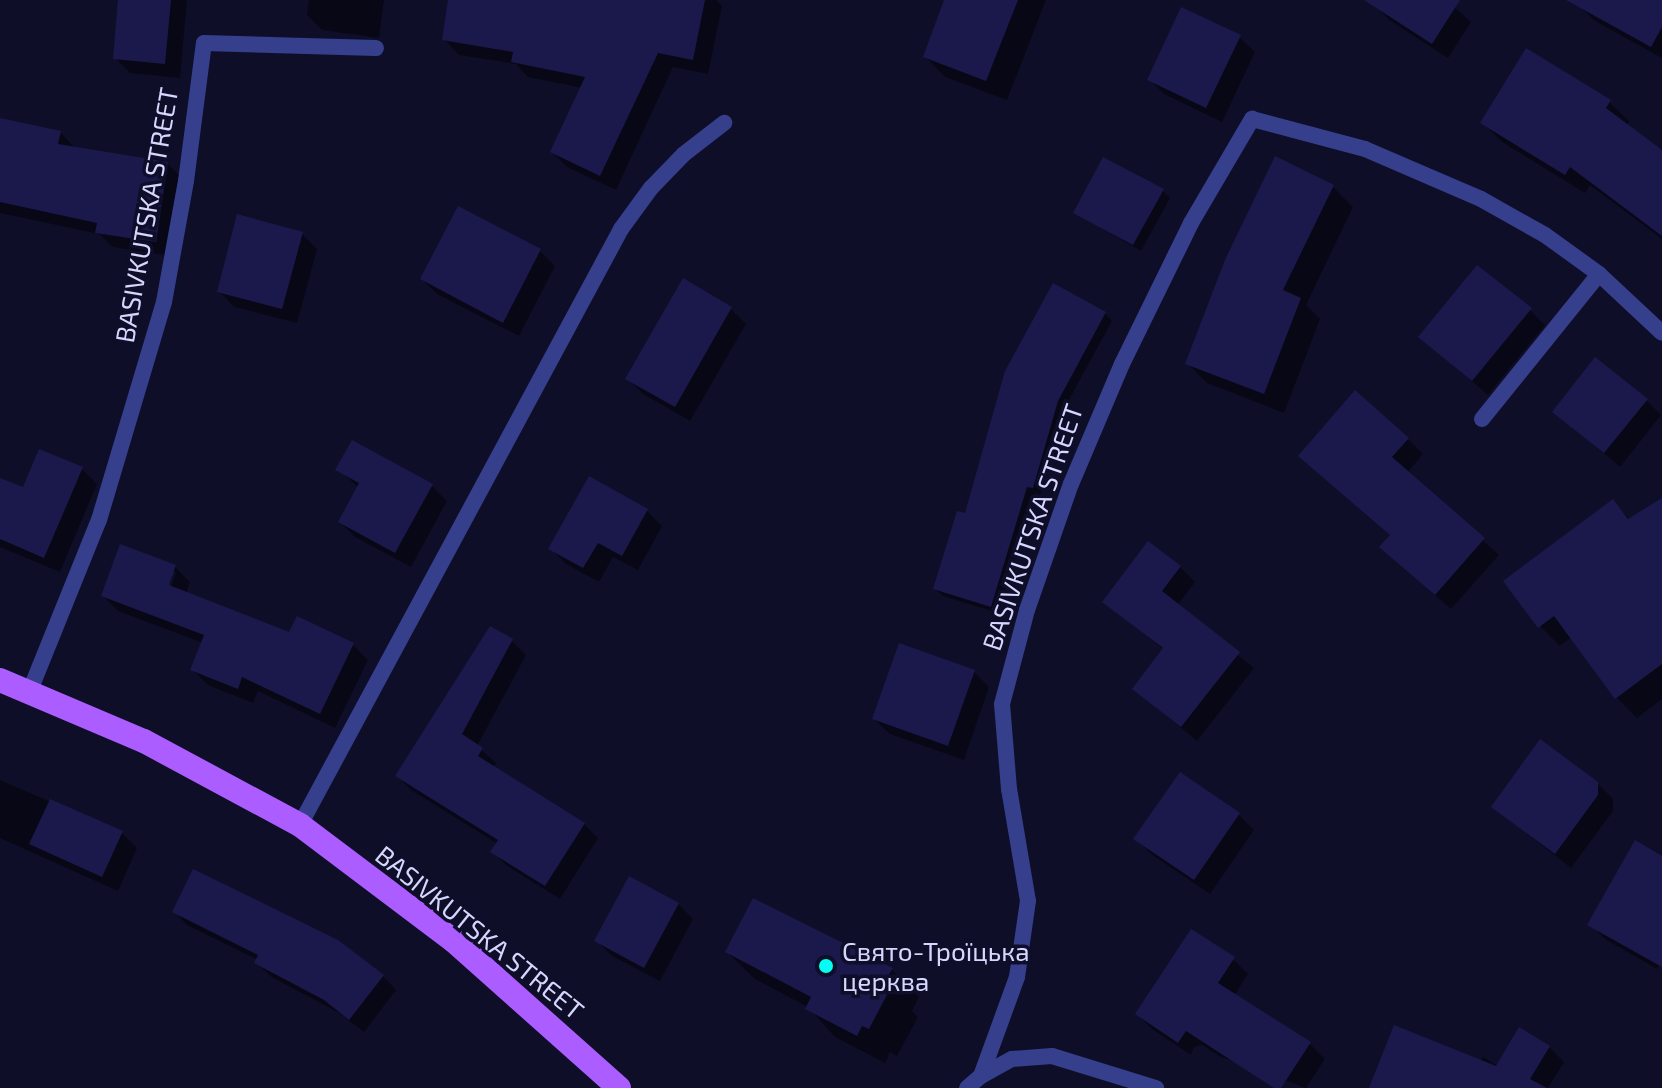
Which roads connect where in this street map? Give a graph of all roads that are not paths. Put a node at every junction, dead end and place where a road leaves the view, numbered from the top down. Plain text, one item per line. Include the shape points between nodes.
1 (376, 48) dead end
2 (724, 123) dead end
3 (1599, 274) junction
4 (1662, 333) edge
5 (1482, 419) dead end
6 (0, 680) edge
7 (29, 693) junction
8 (300, 825) junction
9 (981, 1076) junction
10 (619, 1088) edge
11 (967, 1088) edge
12 (1156, 1088) edge

1 - 7 street, BASIVKUTSKA STREET via 204,43 164,302 99,520
2 - 8 street via 662,176 621,229
3 - 4 street
3 - 5 street
3 - 9 street, BASIVKUTSKA STREET via 1481,199 1365,149 1252,119 1191,223 1122,364 1071,484 1027,610 1002,704 1009,789 1028,901 1017,977
6 - 7 main road, BASIVKUTSKA STREET
7 - 8 main road, BASIVKUTSKA STREET via 144,741
8 - 10 main road, BASIVKUTSKA STREET via 454,941
9 - 11 street, BASIVKUTSKA STREET
9 - 12 street, BASIVKUTSKA STREET via 1012,1059 1052,1056

